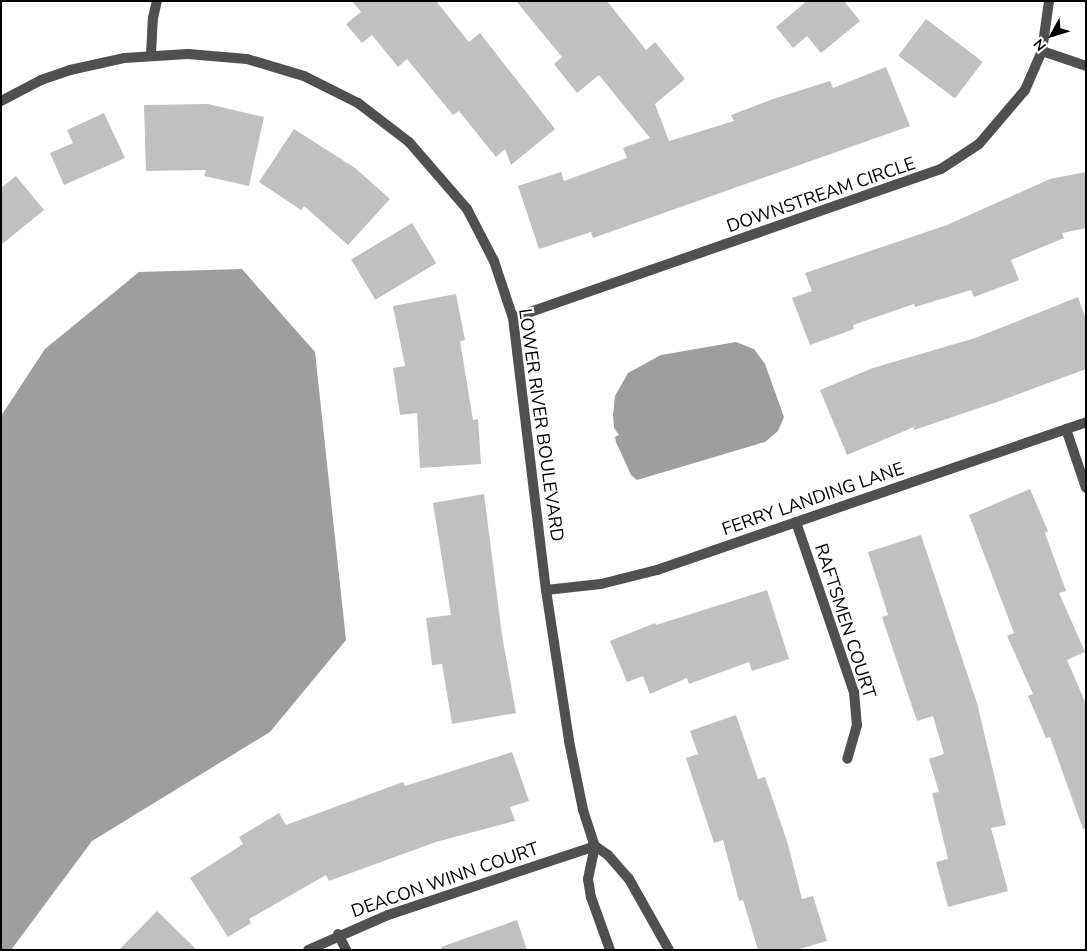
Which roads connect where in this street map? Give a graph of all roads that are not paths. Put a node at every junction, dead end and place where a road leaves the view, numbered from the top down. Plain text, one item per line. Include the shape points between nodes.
1 (157, 1) edge
2 (1049, 1) edge
3 (1042, 51) junction
4 (152, 54) junction
5 (1086, 66) edge
6 (1, 101) edge
7 (513, 318) junction
8 (1086, 422) edge
9 (1066, 429) junction
10 (1086, 488) edge
11 (796, 522) junction
12 (546, 590) junction
13 (847, 759) dead end
14 (595, 846) junction
15 (338, 934) junction
16 (308, 950) edge
17 (346, 950) edge
18 (610, 950) edge
19 (669, 950) edge

1 - 4 street
2 - 3 street, DOWNSTREAM CIRCLE
3 - 5 street
3 - 7 street, DOWNSTREAM CIRCLE via 1036,71 1012,109 979,144 941,169
4 - 6 street, LOWER RIVER BOULEVARD via 70,70 41,80
4 - 7 street, LOWER RIVER BOULEVARD via 218,56 277,66 331,88 386,122 430,164 467,209 494,261
7 - 12 street, LOWER RIVER BOULEVARD
8 - 9 street, FERRY LANDING LANE
9 - 10 street
9 - 11 street, FERRY LANDING LANE
11 - 12 street, FERRY LANDING LANE via 629,578
11 - 13 street, RAFTSMEN COURT via 854,692 857,725
12 - 14 street, LOWER RIVER BOULEVARD via 575,778
14 - 15 street, DEACON WINN COURT
14 - 18 street, LOWER RIVER BOULEVARD via 590,888
14 - 19 street via 608,855 629,879
15 - 16 street, DEACON WINN COURT
15 - 17 street

